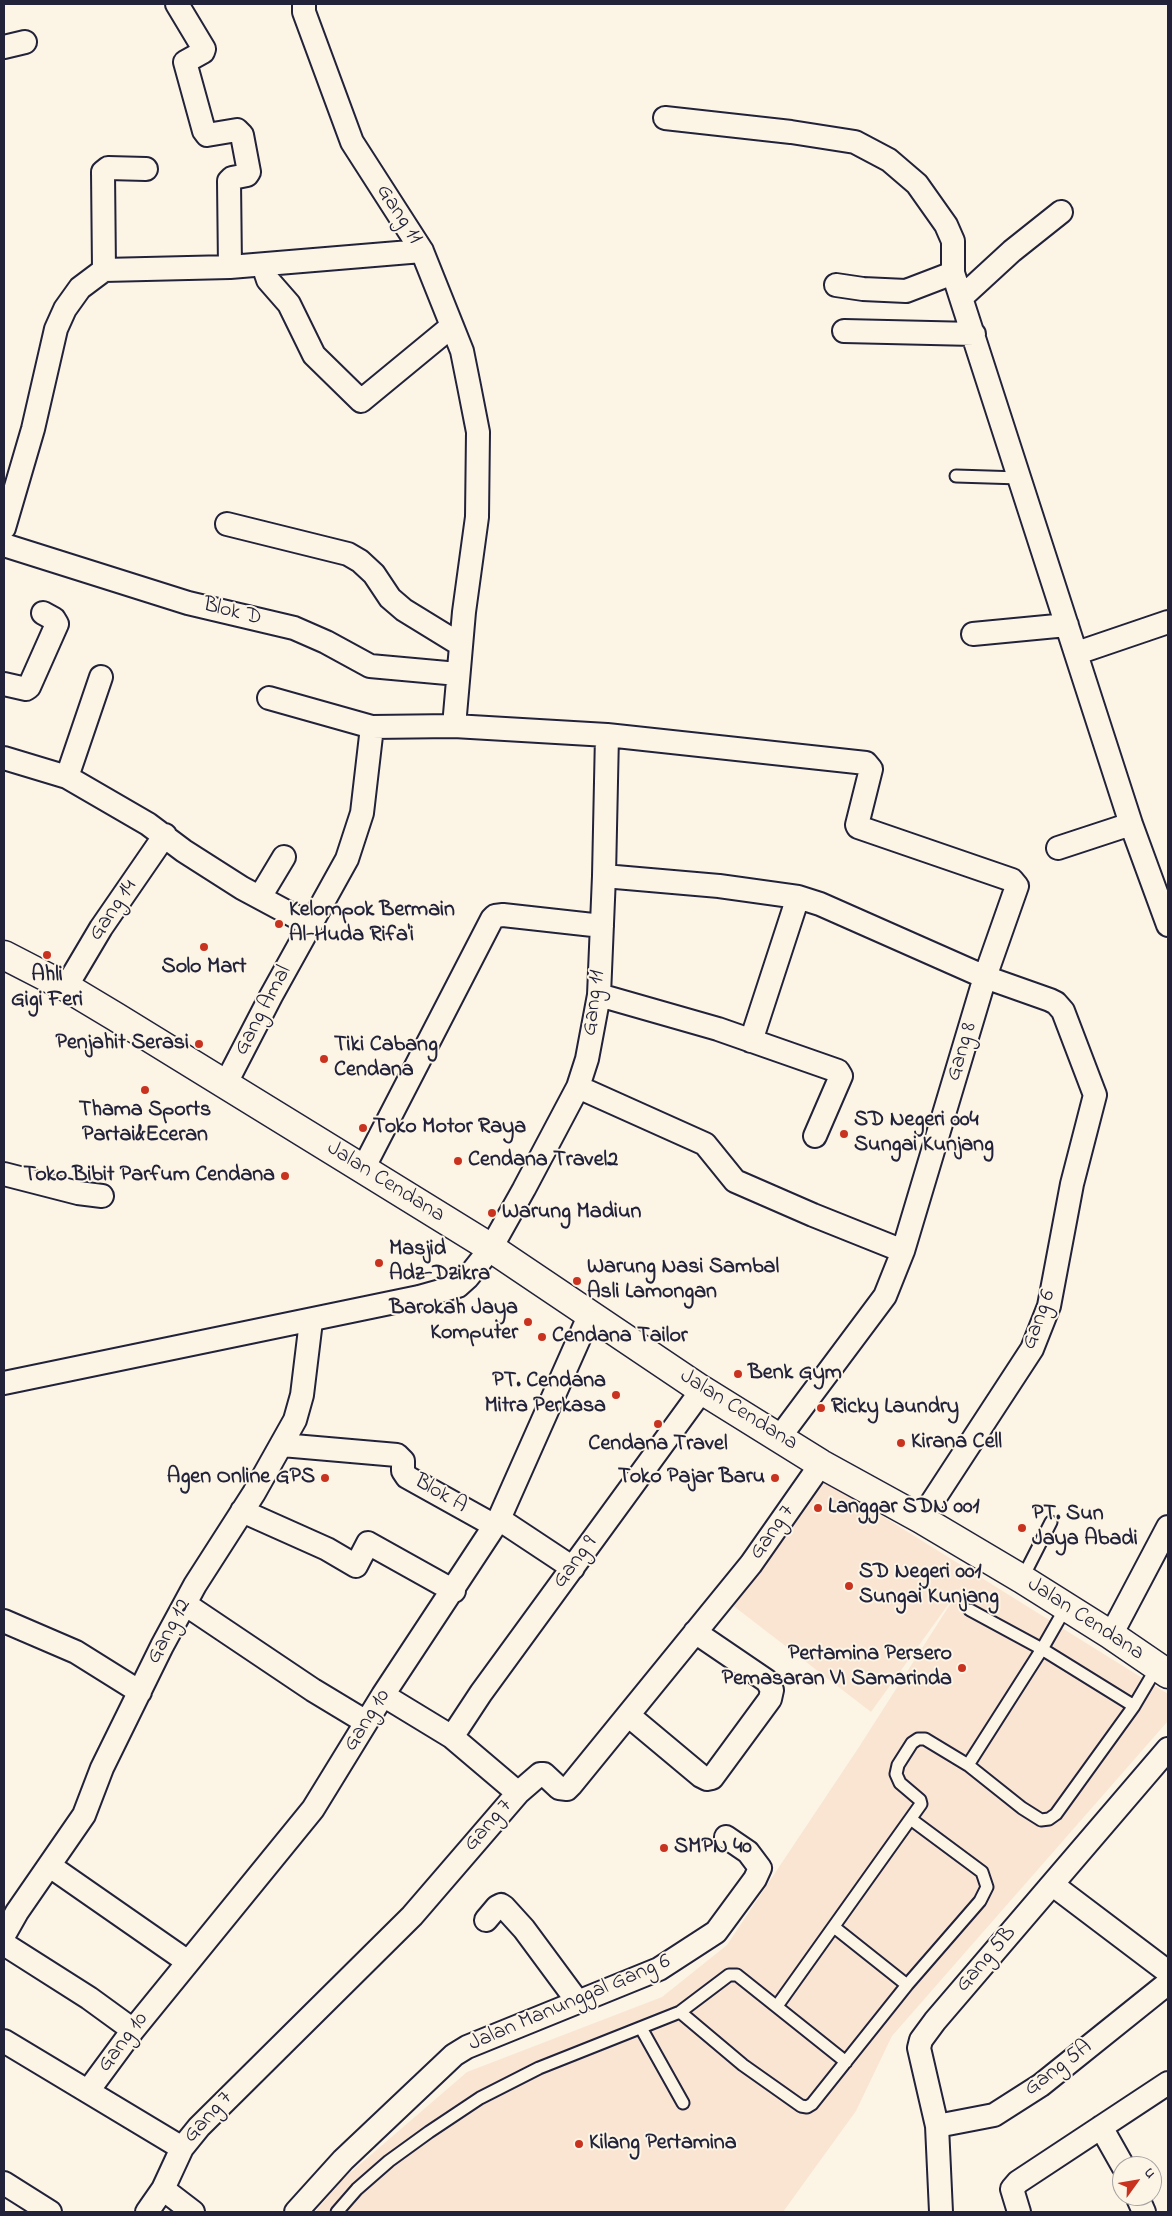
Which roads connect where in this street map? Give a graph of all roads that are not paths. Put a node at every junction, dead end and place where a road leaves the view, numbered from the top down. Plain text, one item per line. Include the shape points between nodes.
1 (177, 4) edge
2 (304, 4) edge
3 (665, 118) dead end
4 (146, 168) dead end
5 (1062, 212) dead end
6 (422, 251) junction
7 (262, 265) junction
8 (230, 267) junction
9 (104, 270) junction
10 (953, 273) junction
11 (836, 285) dead end
12 (962, 296) junction
13 (452, 326) junction
14 (844, 331) dead end
15 (974, 334) junction
16 (956, 476) dead end
17 (1020, 478) junction
18 (227, 524) dead end
19 (4, 528) edge
20 (4, 545) edge
21 (43, 613) dead end
22 (1168, 622) edge
23 (1068, 626) junction
24 (973, 634) dead end
25 (461, 645) junction
26 (1077, 653) junction
27 (458, 674) junction
28 (101, 678) dead end
29 (4, 684) edge
30 (269, 698) dead end
31 (454, 726) junction
32 (372, 727) junction
33 (607, 735) junction
34 (4, 758) edge
35 (67, 777) junction
36 (1131, 824) junction
37 (165, 835) junction
38 (1058, 848) dead end
39 (284, 857) dead end
40 (604, 876) junction
41 (260, 897) junction
42 (798, 897) junction
43 (311, 925) junction
44 (1168, 925) edge
45 (602, 926) junction
46 (4, 955) edge
47 (985, 977) junction
48 (66, 988) junction
49 (599, 995) junction
50 (751, 1041) junction
51 (225, 1085) junction
52 (578, 1087) junction
53 (815, 1136) dead end
54 (363, 1169) junction
55 (4, 1174) edge
56 (102, 1196) dead end
57 (491, 1248) junction
58 (903, 1251) junction
59 (590, 1314) junction
60 (311, 1321) junction
61 (4, 1383) edge
62 (702, 1390) junction
63 (779, 1438) junction
64 (282, 1445) junction
65 (820, 1464) junction
66 (242, 1511) junction
67 (921, 1519) junction
68 (1051, 1522) dead end
69 (497, 1523) junction
70 (1168, 1527) edge
71 (573, 1568) junction
72 (1022, 1579) junction
73 (454, 1591) junction
74 (185, 1604) junction
75 (1066, 1607) junction
76 (970, 1610) dead end
77 (4, 1622) edge
78 (695, 1632) junction
79 (1111, 1635) junction
80 (1042, 1649) junction
81 (1163, 1671) edge
82 (140, 1692) junction
83 (383, 1695) junction
84 (1134, 1706) junction
85 (628, 1715) junction
86 (366, 1722) junction
87 (452, 1737) junction
88 (1168, 1749) edge
89 (968, 1764) junction
90 (518, 1793) junction
91 (912, 1820) junction
92 (726, 1837) dead end
93 (50, 1866) junction
94 (1052, 1885) junction
95 (486, 1920) dead end
96 (834, 1927) junction
97 (4, 1935) edge
98 (4, 1944) edge
99 (188, 1962) junction
100 (907, 1985) junction
101 (1166, 1987) edge
102 (578, 2002) junction
103 (777, 2006) junction
104 (680, 2012) junction
105 (641, 2028) junction
106 (133, 2030) junction
107 (4, 2041) edge
108 (846, 2062) junction
109 (1168, 2083) edge
110 (88, 2091) junction
111 (683, 2103) dead end
112 (937, 2126) junction
113 (1101, 2127) junction
114 (182, 2148) junction
115 (1117, 2156) edge
116 (4, 2183) edge
117 (162, 2189) junction
118 (50, 2212) edge
119 (147, 2212) edge
120 (193, 2212) edge
121 (296, 2212) edge
122 (337, 2212) edge
123 (941, 2212) edge
124 (1019, 2212) edge

1 - 8 street via 204,49 186,60 185,64 204,132 207,135 237,130 242,135 249,172 230,181
2 - 6 street, Gang 11 via 304,12 352,142
3 - 10 street via 855,142 889,160 917,184 937,211 953,242
4 - 9 street via 108,168 103,172
5 - 12 street
6 - 7 street
6 - 13 street, Gang 11
7 - 8 street
7 - 13 street via 268,280 289,304 314,354 361,401
8 - 9 street
9 - 19 street via 80,288 56,329 33,429
10 - 11 street via 906,291
10 - 12 street
12 - 15 street
13 - 25 street, Gang 11 via 462,351 478,432 477,517
14 - 15 street
15 - 17 street
16 - 17 lane
17 - 23 street
18 - 25 street via 348,554 374,574 390,598 404,610
20 - 27 street, Blok D via 188,603 302,631 370,666
21 - 29 street via 57,624 29,687
22 - 26 street
23 - 24 street
23 - 26 street
25 - 27 street, Gang 11
26 - 36 street
27 - 31 street, Gang 11
28 - 35 street
30 - 32 street
31 - 32 street
31 - 33 street
32 - 43 street, Gang Amal via 362,813 348,859
33 - 40 street, Gang 11
33 - 47 street, Gang 8 via 866,763 871,769 857,825 860,828 1015,882 1017,888
34 - 35 street
35 - 37 street
36 - 38 street
36 - 44 street
37 - 41 street via 184,851
37 - 48 street, Gang 14 via 101,928
39 - 41 street
40 - 42 street
40 - 45 street, Gang 11
41 - 43 street
42 - 47 street
42 - 50 street
43 - 51 street, Gang Amal
45 - 49 street, Gang 11
45 - 54 street via 499,915 492,919
46 - 48 street, Jalan Cendana
47 - 58 street, Gang 8
47 - 67 street, Gang 6 via 1056,1003 1063,1011 1095,1095 1072,1184 1049,1306 1032,1349
48 - 51 street, Jalan Cendana
49 - 50 street
49 - 52 street, Gang 11 via 587,1059
50 - 53 street via 840,1073
51 - 54 street, Jalan Cendana
52 - 57 street, Gang 11
52 - 58 street via 705,1144 735,1181
54 - 57 street, Jalan Cendana
55 - 56 street
57 - 59 street, Jalan Cendana
57 - 60 street via 458,1286
58 - 63 street, Gang 8 via 885,1296
59 - 62 street, Jalan Cendana
59 - 69 street, Gang 10
60 - 61 street
60 - 64 street, Gang 12 via 302,1395 295,1420
62 - 63 street, Jalan Cendana
62 - 71 street, Gang 9
63 - 65 street, Jalan Cendana
64 - 66 street, Gang 12
64 - 69 street, Blok A via 397,1455 403,1461 407,1477
65 - 67 street, Jalan Cendana
65 - 78 street, Gang 7 via 751,1564
66 - 73 street via 327,1549 356,1566 368,1543
66 - 74 street, Gang 12
67 - 72 street, Jalan Cendana
68 - 72 lane
69 - 71 street, Blok A
69 - 73 street, Gang 10
70 - 79 street
71 - 87 street, Gang 9 via 480,1693
72 - 75 street, Jalan Cendana
73 - 83 street, Gang 10
74 - 82 street, Gang 12
74 - 86 street
75 - 79 street, Jalan Cendana
75 - 80 lane
76 - 80 lane
77 - 82 street via 76,1652
78 - 85 street, Gang 7
78 - 85 street via 767,1681 772,1690 770,1699 712,1778 701,1776
79 - 81 street, Jalan Cendana
80 - 84 lane
80 - 89 lane
81 - 84 lane
82 - 93 street, Gang 12 via 102,1768 84,1816
83 - 86 street, Gang 10
83 - 87 street
84 - 89 lane via 1056,1814 1049,1819 1041,1820 1022,1808
85 - 90 street, Gang 7 via 567,1789 559,1788 540,1774
86 - 99 street, Gang 10 via 313,1809
87 - 90 street
88 - 94 street, Gang 5B
89 - 91 lane via 925,1739 912,1742 898,1764 896,1774 900,1783 920,1800
90 - 114 street, Gang 7 via 412,1916 241,2084
91 - 96 lane
91 - 100 lane via 982,1872 987,1887 980,1902
92 - 102 street, Jalan Manunggal Gang 6 via 748,1852 758,1862 760,1871 716,1932 659,1969
93 - 97 street, Gang 12
93 - 99 street
94 - 101 street
94 - 112 street, Gang 5B via 921,2040
95 - 102 street via 497,1907 504,1907
96 - 100 lane
96 - 103 lane
98 - 106 street
99 - 106 street, Gang 10
100 - 108 lane
101 - 112 street, Gang 5A via 1040,2085 994,2115
102 - 121 street, Jalan Manunggal Gang 6 via 454,2055 343,2160
103 - 104 lane via 737,1975 729,1975
103 - 108 lane
104 - 105 lane
104 - 108 lane via 743,2065 801,2106 812,2104
105 - 111 lane
105 - 122 lane via 539,2068 480,2098 389,2162
106 - 110 street, Gang 10
107 - 110 street
109 - 113 street
110 - 114 street
112 - 123 street, Gang 5B
113 - 115 street
113 - 124 street via 1018,2182 1012,2189
114 - 117 street, Gang 7
116 - 118 street
117 - 119 street, Gang 7
117 - 120 street

